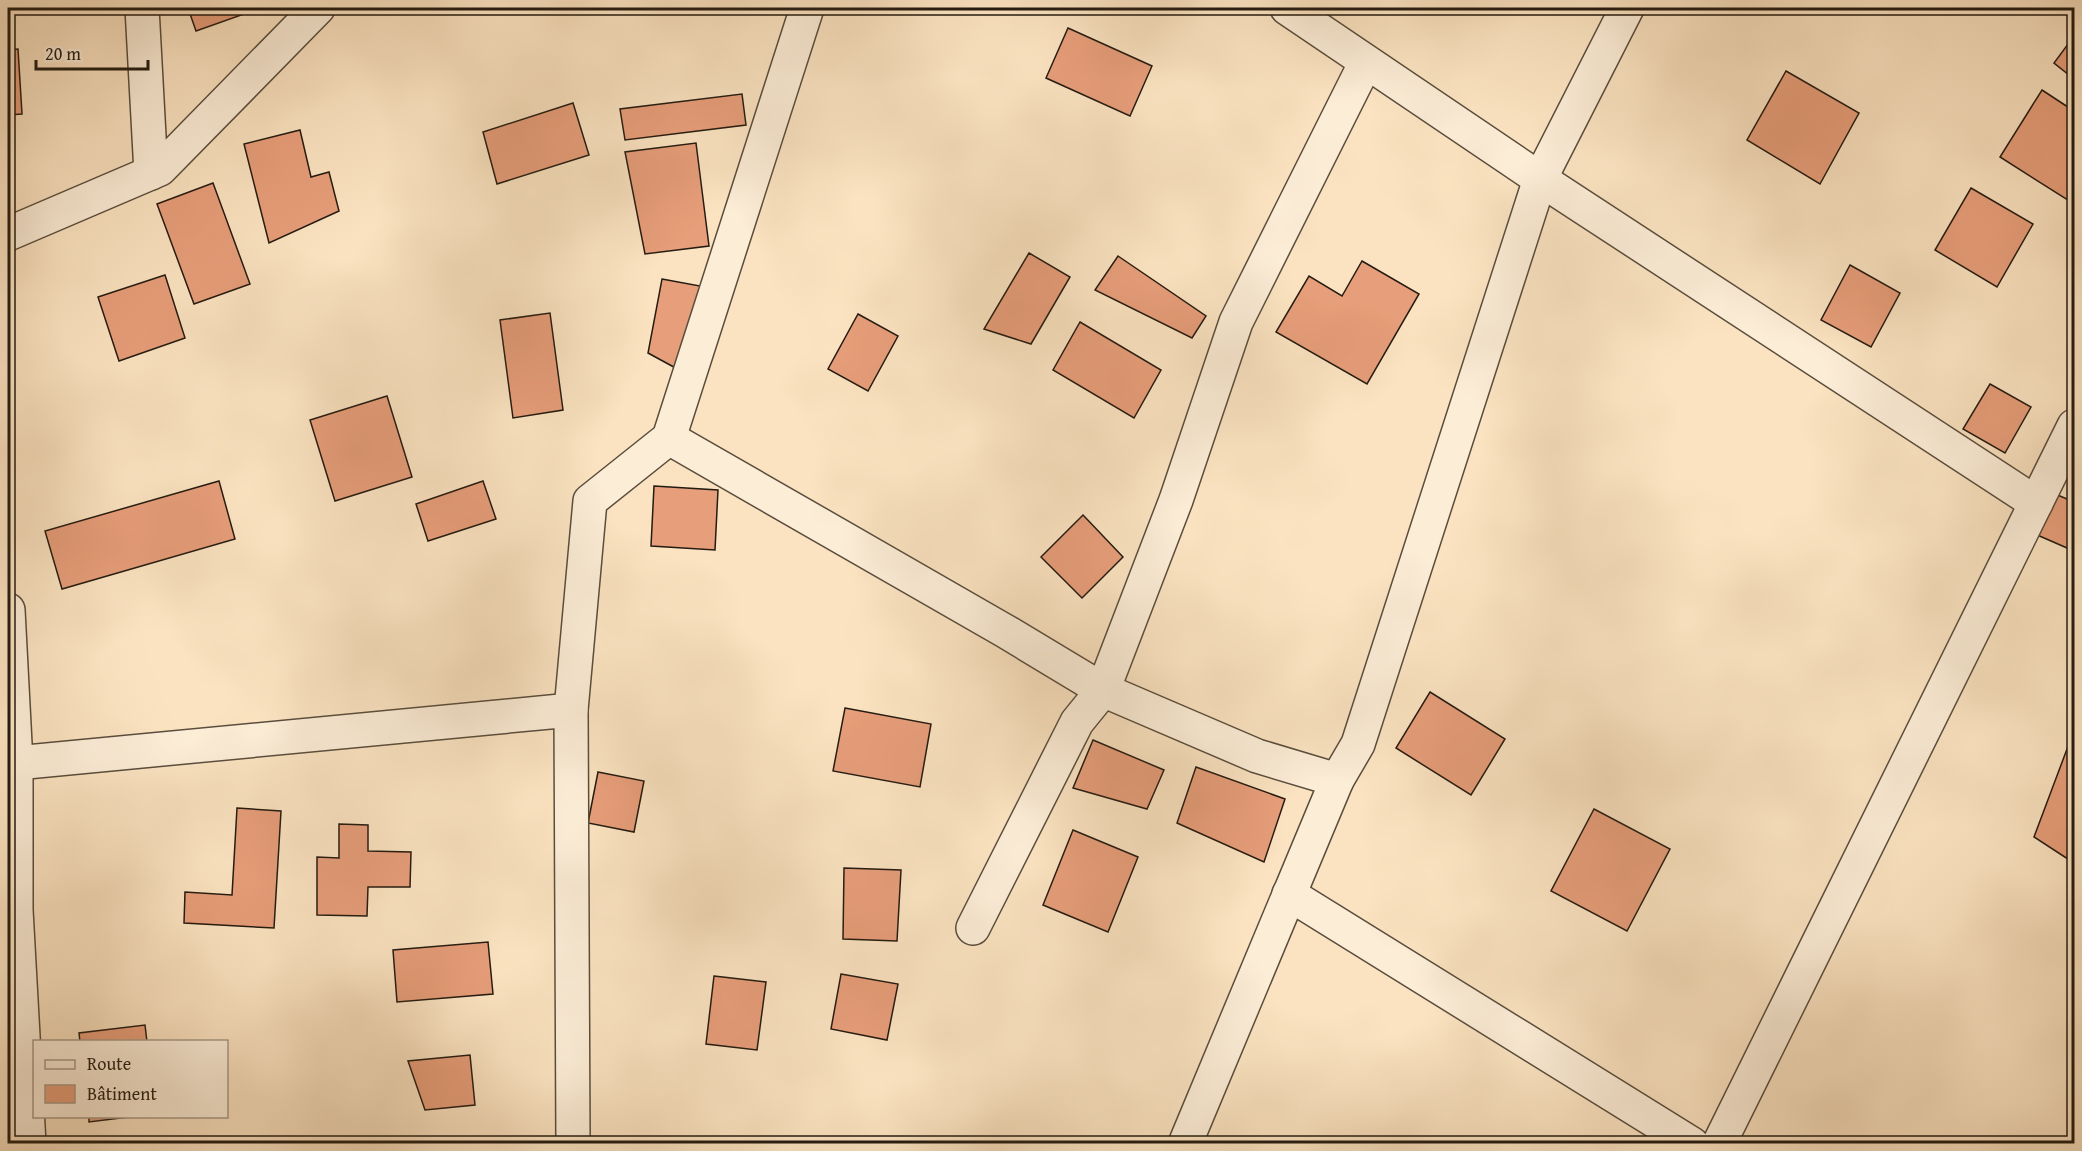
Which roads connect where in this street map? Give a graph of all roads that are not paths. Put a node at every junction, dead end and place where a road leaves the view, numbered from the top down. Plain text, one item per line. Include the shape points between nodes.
1 (142, 8) edge
2 (318, 8) edge
3 (807, 8) edge
4 (1287, 8) edge
5 (1627, 8) edge
6 (1366, 62) junction
7 (151, 173) junction
8 (1540, 179) junction
9 (8, 234) edge
10 (2074, 426) edge
11 (669, 438) junction
12 (2036, 502) junction
13 (8, 610) edge
14 (1103, 690) junction
15 (571, 710) junction
16 (16, 764) junction
17 (1337, 780) junction
18 (1289, 894) junction
19 (12, 910) edge
20 (973, 928) dead end
21 (29, 1143) edge
22 (573, 1143) edge
23 (1185, 1143) edge
24 (1692, 1143) edge
25 (1719, 1143) edge

1 - 7 street
2 - 7 street via 160,169
3 - 11 street
4 - 6 street
5 - 8 street
6 - 8 street
6 - 14 street via 1236,322 1176,500
7 - 9 street
8 - 12 street
8 - 17 street via 1358,744
10 - 12 street
11 - 14 street
11 - 15 street via 590,501
12 - 25 street
13 - 16 street
14 - 17 street via 1257,756
14 - 20 street via 1077,722
15 - 16 street
15 - 22 street
16 - 19 street
17 - 18 street
18 - 23 street
18 - 24 street
19 - 21 street

